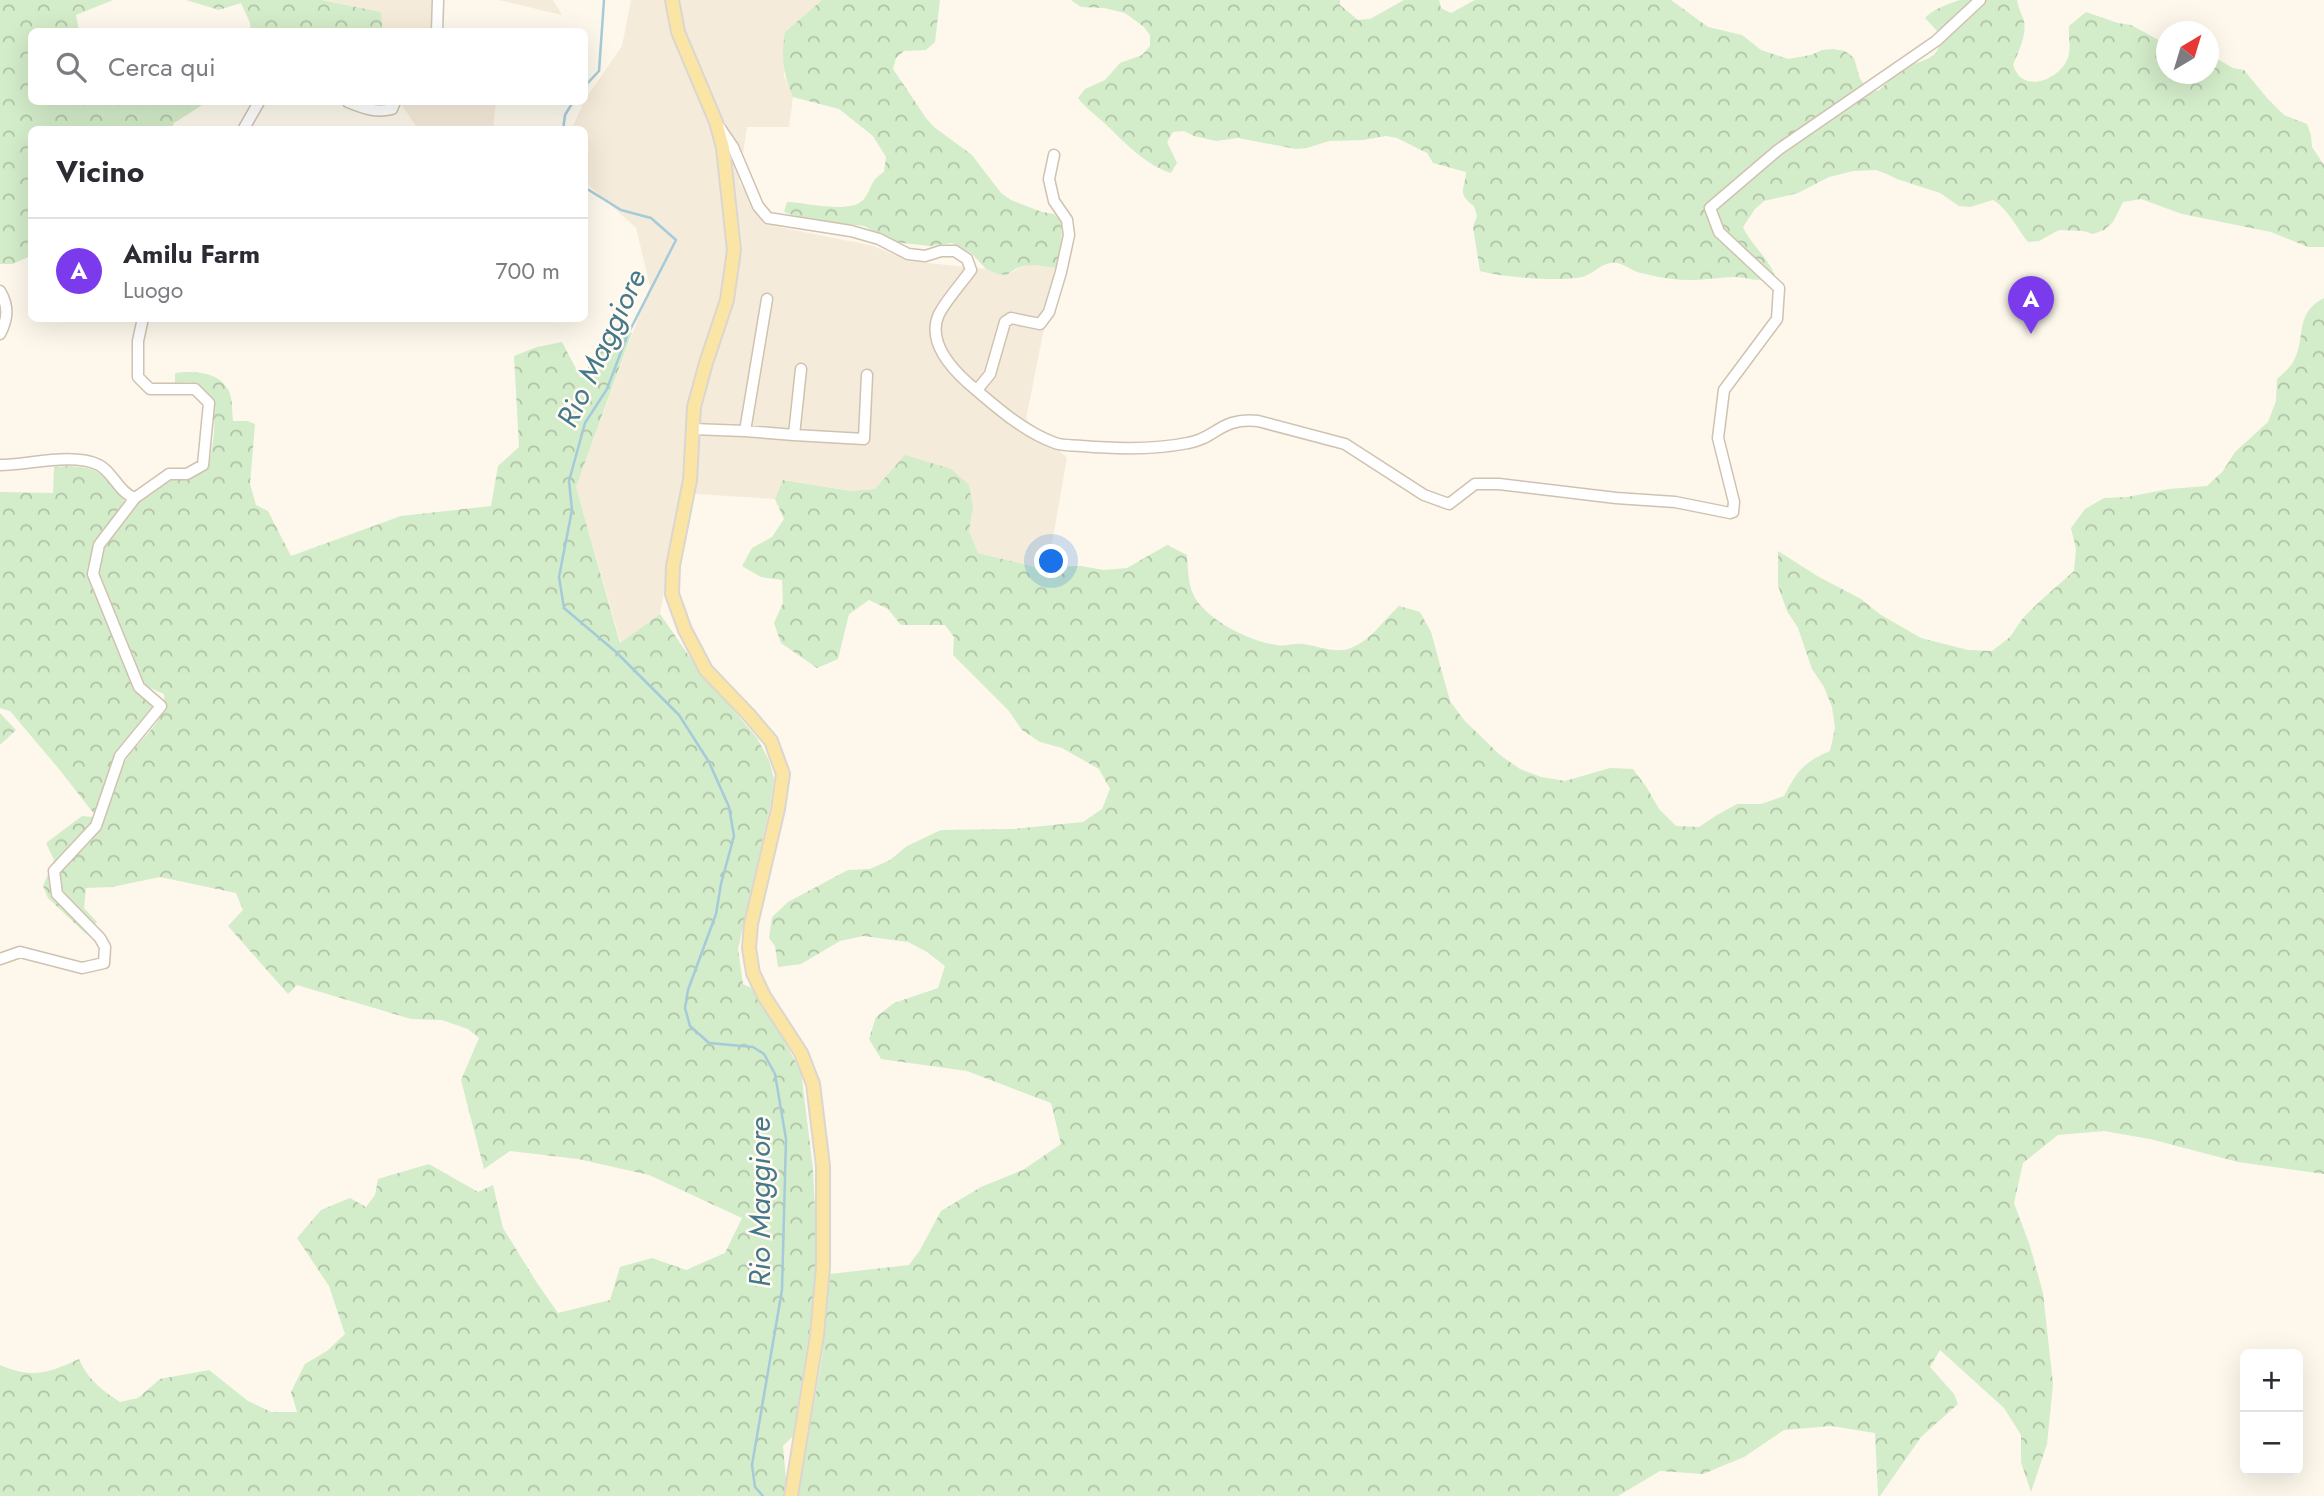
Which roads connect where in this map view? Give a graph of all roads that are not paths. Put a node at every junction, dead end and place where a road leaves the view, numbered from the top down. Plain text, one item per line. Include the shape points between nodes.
1 (438, 0) edge
2 (672, 0) edge
3 (1980, 0) edge
4 (437, 28) edge
5 (257, 105) edge
6 (355, 105) edge
7 (394, 105) edge
8 (716, 122) junction
9 (245, 126) edge
10 (1054, 155) dead end
11 (0, 291) edge
12 (767, 299) dead end
13 (142, 322) edge
14 (0, 334) edge
15 (802, 369) dead end
16 (867, 375) dead end
17 (977, 390) junction
18 (692, 429) junction
19 (745, 430) junction
20 (794, 435) junction
21 (0, 465) edge
22 (135, 498) junction
23 (0, 959) edge
24 (791, 1496) edge

1 - 4 street
2 - 8 main road via 678,32
3 - 17 street via 1936,41 1778,150 1710,208 1719,232 1779,288 1777,319 1724,390 1718,439 1734,512 1499,484 1475,484 1449,504 1424,495 1345,444 1258,421 1231,422 1190,443 1119,449 1057,444 1029,431
5 - 9 street
6 - 7 street via 380,112
8 - 17 street via 768,218 851,231 908,254 955,251 967,259 971,271 939,314 935,332 943,355
8 - 18 main road via 734,250 727,300 694,407
10 - 17 street via 1049,179 1069,235 1049,313 1040,324 1011,318 1005,322 990,373
11 - 14 street via 7,312
12 - 19 street
13 - 22 street via 138,377 150,389 195,389 209,403 203,465 187,474 169,474
15 - 20 street
16 - 20 street via 864,439
18 - 19 street
18 - 24 main road via 690,480 672,594 706,670 771,741 783,774 748,948 759,985 801,1053 813,1084 823,1166 823,1267 817,1335
19 - 20 street
21 - 22 street via 89,461 101,466
22 - 23 street via 99,545 93,574 139,687 161,706 120,756 96,826 54,872 57,894 100,938 104,963 82,968 20,952

